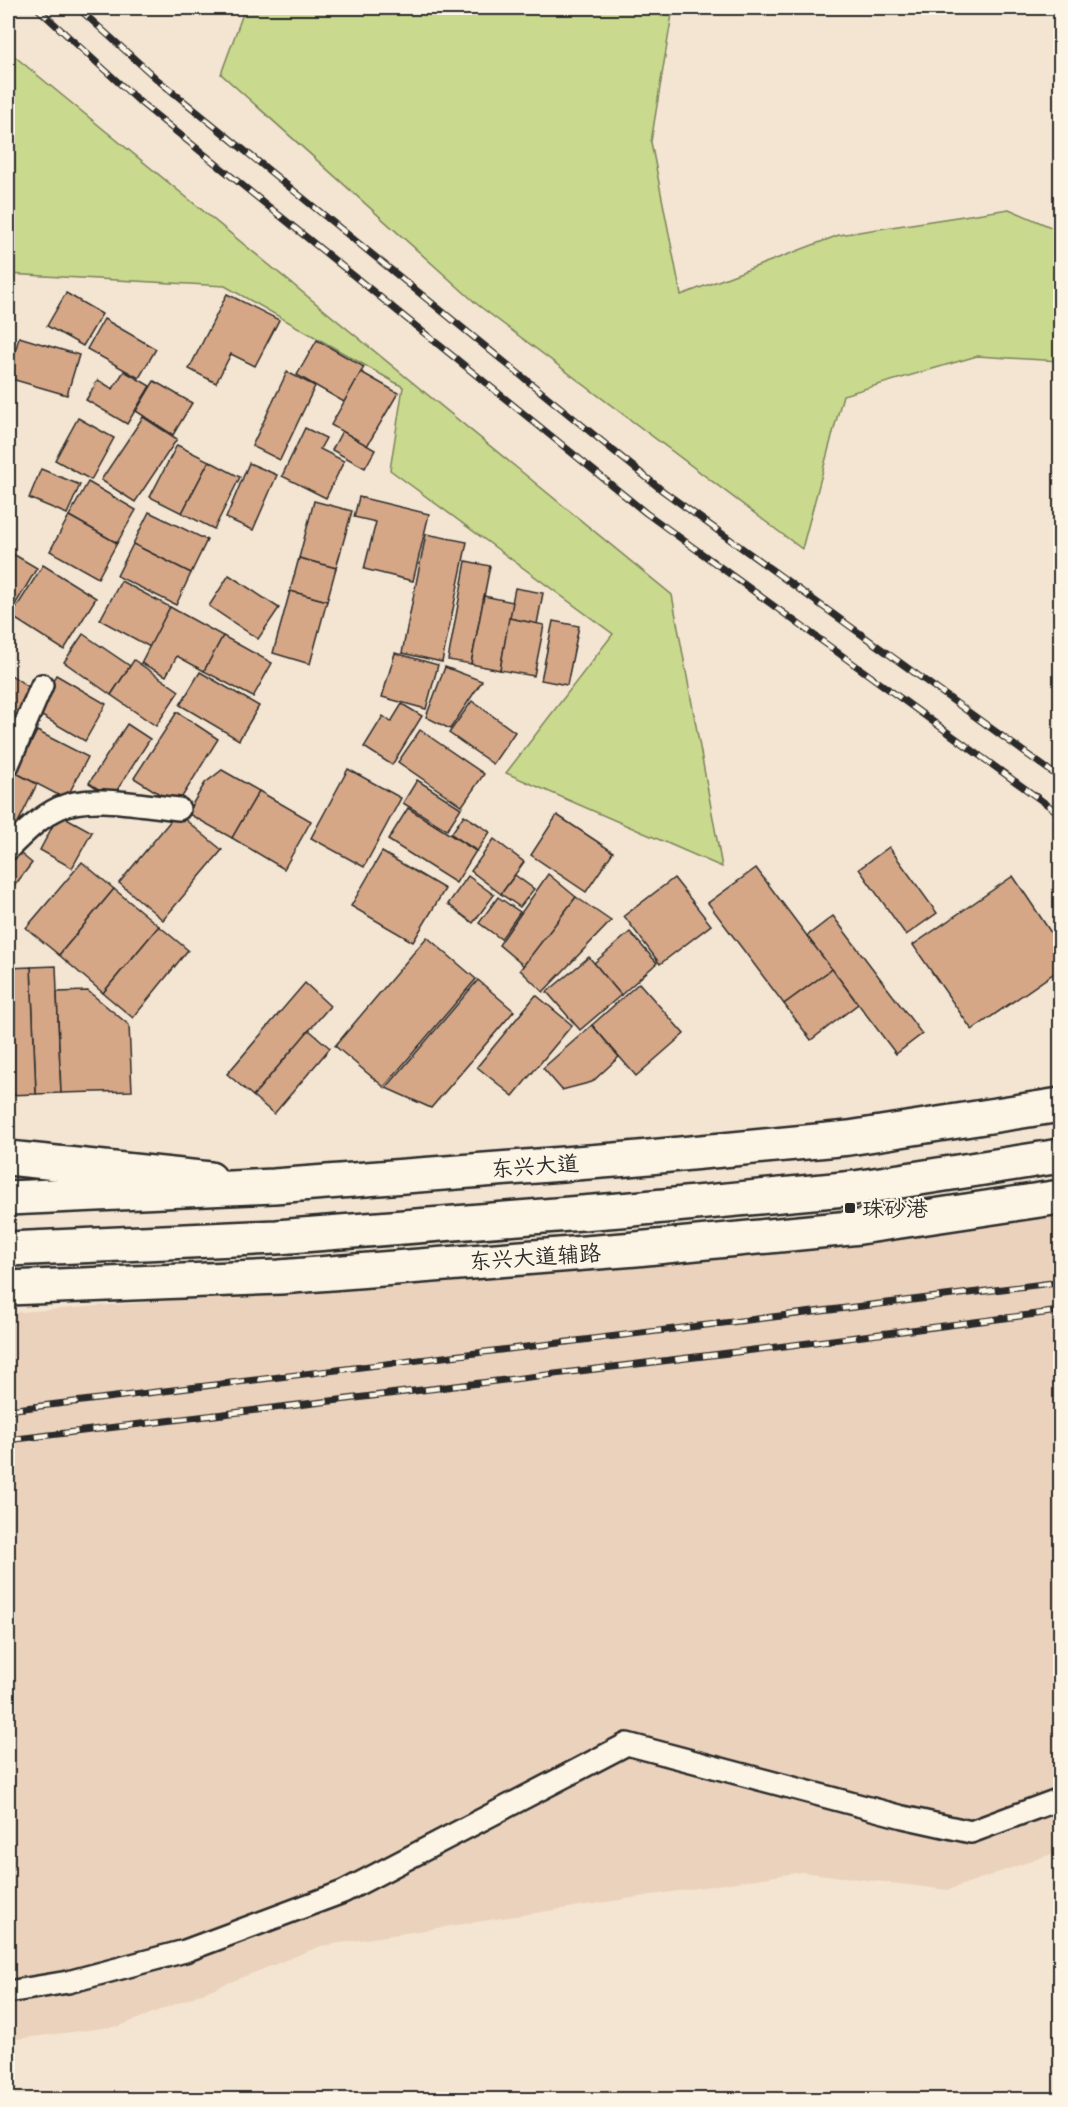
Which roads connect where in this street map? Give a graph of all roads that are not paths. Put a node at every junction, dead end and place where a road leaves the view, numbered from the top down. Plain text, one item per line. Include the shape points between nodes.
1 (42, 685) dead end
2 (8, 765) edge
3 (179, 809) dead end
4 (8, 849) edge
5 (1060, 1105) edge
6 (1060, 1156) edge
7 (8, 1158) edge
8 (1060, 1180) edge
9 (274, 1186) junction
10 (8, 1197) edge
11 (1060, 1197) edge
12 (1005, 1205) junction
13 (475, 1222) junction
14 (8, 1249) edge
15 (551, 1255) junction
16 (8, 1288) edge
17 (1060, 1799) edge
18 (8, 1992) edge

1 - 2 lane
3 - 4 lane via 94,800 60,807
5 - 9 main road, 东兴大道 via 849,1138
6 - 13 main road via 855,1188
7 - 9 main road
8 - 12 main road
9 - 10 main road, 东兴大道
11 - 12 main road, 东兴大道辅路
12 - 15 main road, 东兴大道辅路 via 860,1227
13 - 14 main road via 277,1237
13 - 15 main road
15 - 16 main road, 东兴大道辅路 via 280,1277
17 - 18 lane via 971,1832 627,1744 343,1892 185,1951 68,1982

